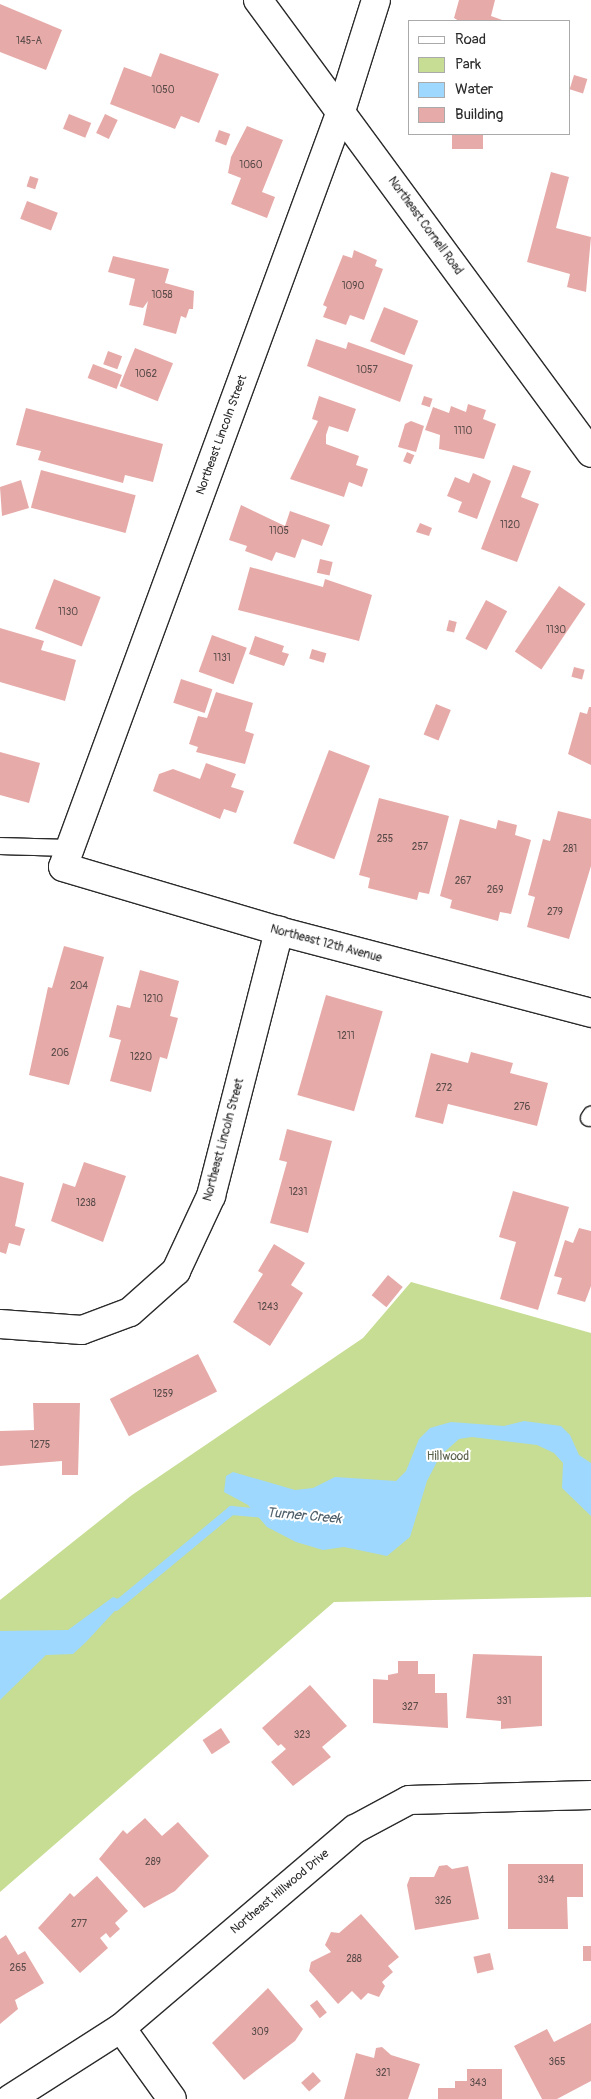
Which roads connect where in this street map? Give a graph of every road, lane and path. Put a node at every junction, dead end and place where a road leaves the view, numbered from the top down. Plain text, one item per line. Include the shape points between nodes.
1 (258, 0) edge
2 (376, 0) edge
3 (341, 111) junction
4 (591, 453) edge
5 (0, 846) edge
6 (67, 858) junction
7 (279, 931) junction
8 (591, 1013) edge
9 (0, 1324) edge
10 (591, 1795) edge
11 (121, 2028) junction
12 (10, 2099) edge
13 (172, 2099) edge

1 - 3 main road, Northeast Cornell Road
2 - 3 main road, Northeast Lincoln Street
3 - 4 main road, Northeast Cornell Road
3 - 6 main road, Northeast Lincoln Street
5 - 6 lane
6 - 7 main road, Northeast 12th Avenue
7 - 8 main road, Northeast 12th Avenue
7 - 9 main road, Northeast Lincoln Street via 211,1196 176,1271 130,1312 82,1330
10 - 11 main road, Northeast Hillwood Drive via 409,1800 354,1829
11 - 12 main road, Northeast Hillwood Drive
11 - 13 main road

